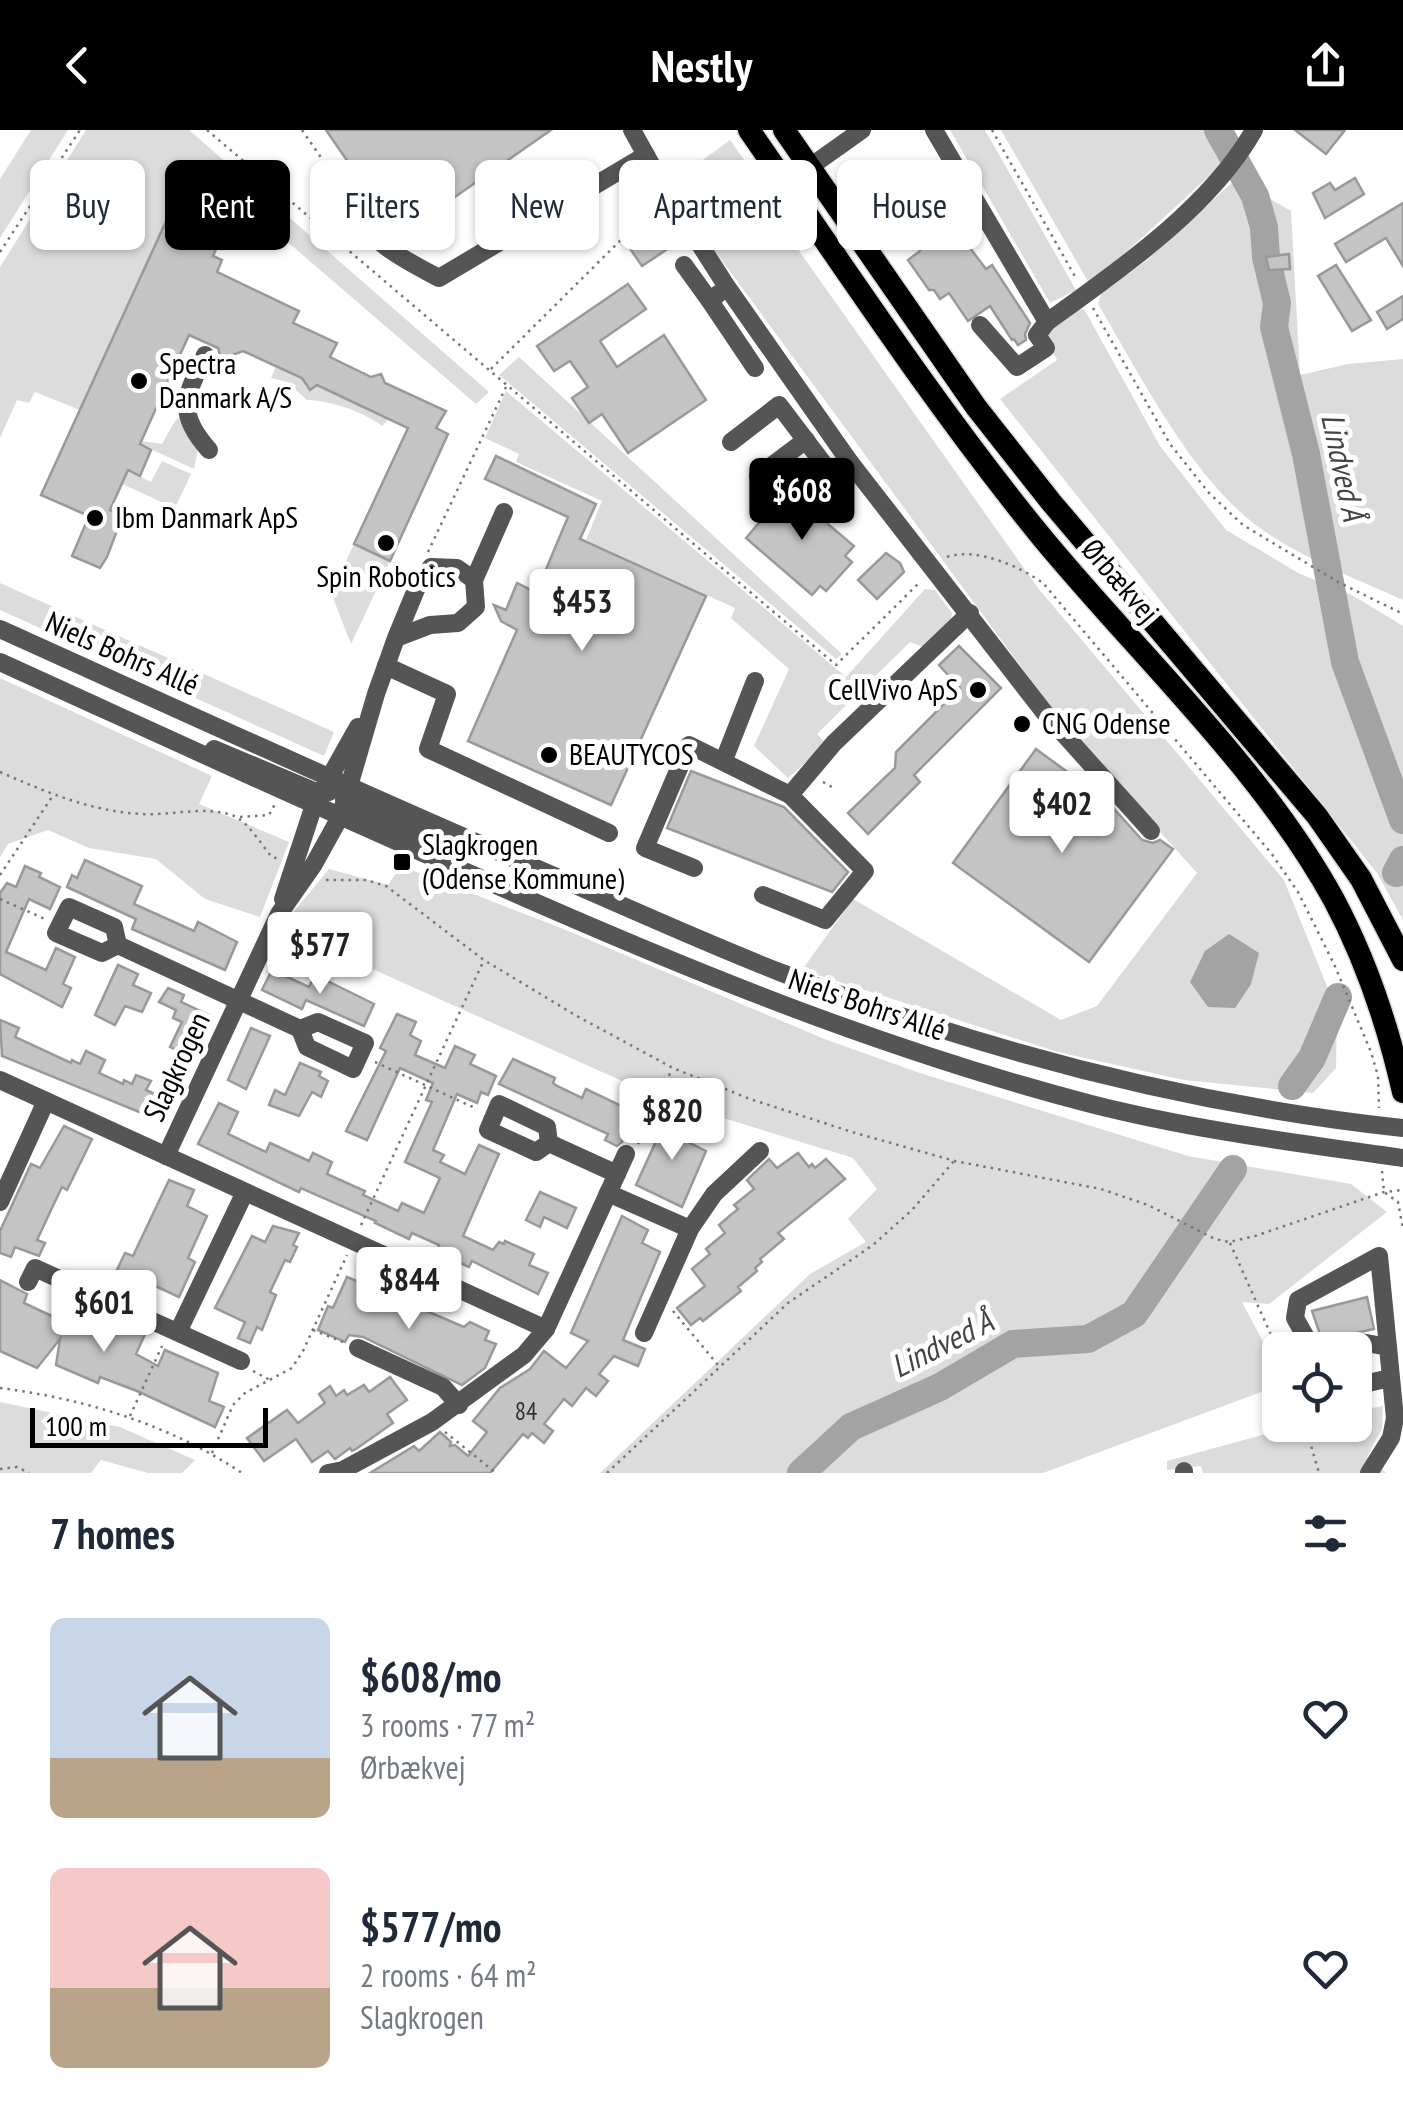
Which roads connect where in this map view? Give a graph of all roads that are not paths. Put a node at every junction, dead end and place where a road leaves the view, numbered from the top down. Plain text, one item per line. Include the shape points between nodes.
1 (632, 130) edge
2 (749, 130) edge
3 (784, 130) edge
4 (862, 130) edge
5 (934, 130) edge
6 (1251, 135) edge
7 (646, 155) junction
8 (649, 160) edge
9 (770, 160) edge
10 (805, 160) edge
11 (817, 163) edge
12 (817, 178) edge
13 (817, 228) edge
14 (390, 250) edge
15 (703, 250) edge
16 (684, 265) dead end
17 (727, 287) junction
18 (710, 300) junction
19 (1047, 322) junction
20 (980, 325) dead end
21 (205, 355) dead end
22 (756, 368) dead end
23 (806, 440) junction
24 (731, 442) dead end
25 (209, 450) dead end
26 (849, 460) junction
27 (758, 476) dead end
28 (504, 512) dead end
29 (474, 580) junction
30 (970, 613) junction
31 (0, 630) edge
32 (396, 638) junction
33 (0, 662) edge
34 (386, 666) junction
35 (755, 681) dead end
36 (376, 694) junction
37 (724, 760) junction
38 (322, 793) junction
39 (790, 795) junction
40 (345, 802) junction
41 (1152, 831) dead end
42 (609, 833) dead end
43 (694, 868) dead end
44 (300, 869) junction
45 (762, 894) dead end
46 (118, 946) junction
47 (1403, 960) edge
48 (238, 1000) junction
49 (300, 1030) junction
50 (0, 1080) edge
51 (1403, 1092) edge
52 (46, 1101) junction
53 (1403, 1128) edge
54 (549, 1143) junction
55 (760, 1150) dead end
56 (626, 1154) road end
57 (166, 1156) junction
58 (1403, 1158) edge
59 (617, 1174) junction
60 (245, 1192) junction
61 (608, 1193) junction
62 (2, 1194) edge
63 (690, 1229) junction
64 (28, 1282) dead end
65 (1395, 1324) edge
66 (546, 1329) junction
67 (178, 1332) junction
68 (644, 1332) dead end
69 (1303, 1332) edge
70 (1372, 1344) edge
71 (1388, 1347) junction
72 (358, 1348) road end
73 (241, 1361) dead end
74 (1390, 1378) junction
75 (1372, 1382) edge
76 (458, 1405) junction
77 (328, 1473) edge
78 (1369, 1473) edge

1 - 7 street
2 - 9 main road, Ørbækvej
3 - 10 main road, Ørbækvej
4 - 11 street
5 - 19 street
6 - 19 street via 1186,213
7 - 8 street
7 - 14 street via 439,278
12 - 47 main road, Ørbækvej via 976,407 1318,816 1362,879
13 - 51 main road, Ørbækvej via 1040,536 1296,839 1352,939
15 - 17 street
16 - 18 street
17 - 18 street
17 - 26 street
18 - 22 street
19 - 20 street via 1037,335 1046,348 1017,367
21 - 25 street via 185,398 192,426
23 - 24 street via 779,405
23 - 26 street via 832,475
23 - 27 street
26 - 30 street
28 - 29 street
29 - 32 street via 476,606 458,623
29 - 32 street via 456,568 432,567
30 - 39 street via 834,742
30 - 41 street via 1044,712
31 - 38 street, Niels Bohrs Allé
32 - 34 street
33 - 38 street, Niels Bohrs Allé via 148,730
34 - 36 street
34 - 42 street via 447,694 428,749
35 - 37 street
36 - 38 street
36 - 40 street
37 - 39 street
37 - 43 street via 689,746 645,848
38 - 40 street, Niels Bohrs Allé
38 - 40 street, Niels Bohrs Allé
38 - 44 street, Slagkrogen
39 - 45 street via 865,871 825,920
40 - 44 street, Slagkrogen
40 - 53 street, Niels Bohrs Allé via 513,858 782,973 936,1027 1141,1084
40 - 58 street, Niels Bohrs Allé via 683,968 949,1063 1177,1123
44 - 48 street, Slagkrogen
46 - 46 street, Slagkrogen via 114,927 69,907 56,934 102,953
46 - 48 street, Slagkrogen
48 - 49 street, Slagkrogen
48 - 57 street, Slagkrogen
49 - 49 street, Slagkrogen via 318,1022 364,1043 354,1069 307,1047
50 - 52 street, Slagkrogen
52 - 57 street, Slagkrogen
52 - 62 street
54 - 54 street via 547,1127 499,1104 488,1130 536,1152
54 - 59 street
55 - 63 street via 714,1194
56 - 59 street
57 - 60 street, Slagkrogen
59 - 61 street
60 - 66 street, Slagkrogen
60 - 67 street
61 - 63 street
61 - 66 street
63 - 68 street via 665,1307
64 - 67 street via 35,1268
65 - 69 street via 1379,1256 1298,1300 1295,1318
65 - 71 street
66 - 76 street via 524,1355
67 - 73 street
70 - 71 street
71 - 74 street
72 - 76 street via 443,1387
74 - 75 street
74 - 78 street via 1396,1418
76 - 77 street

